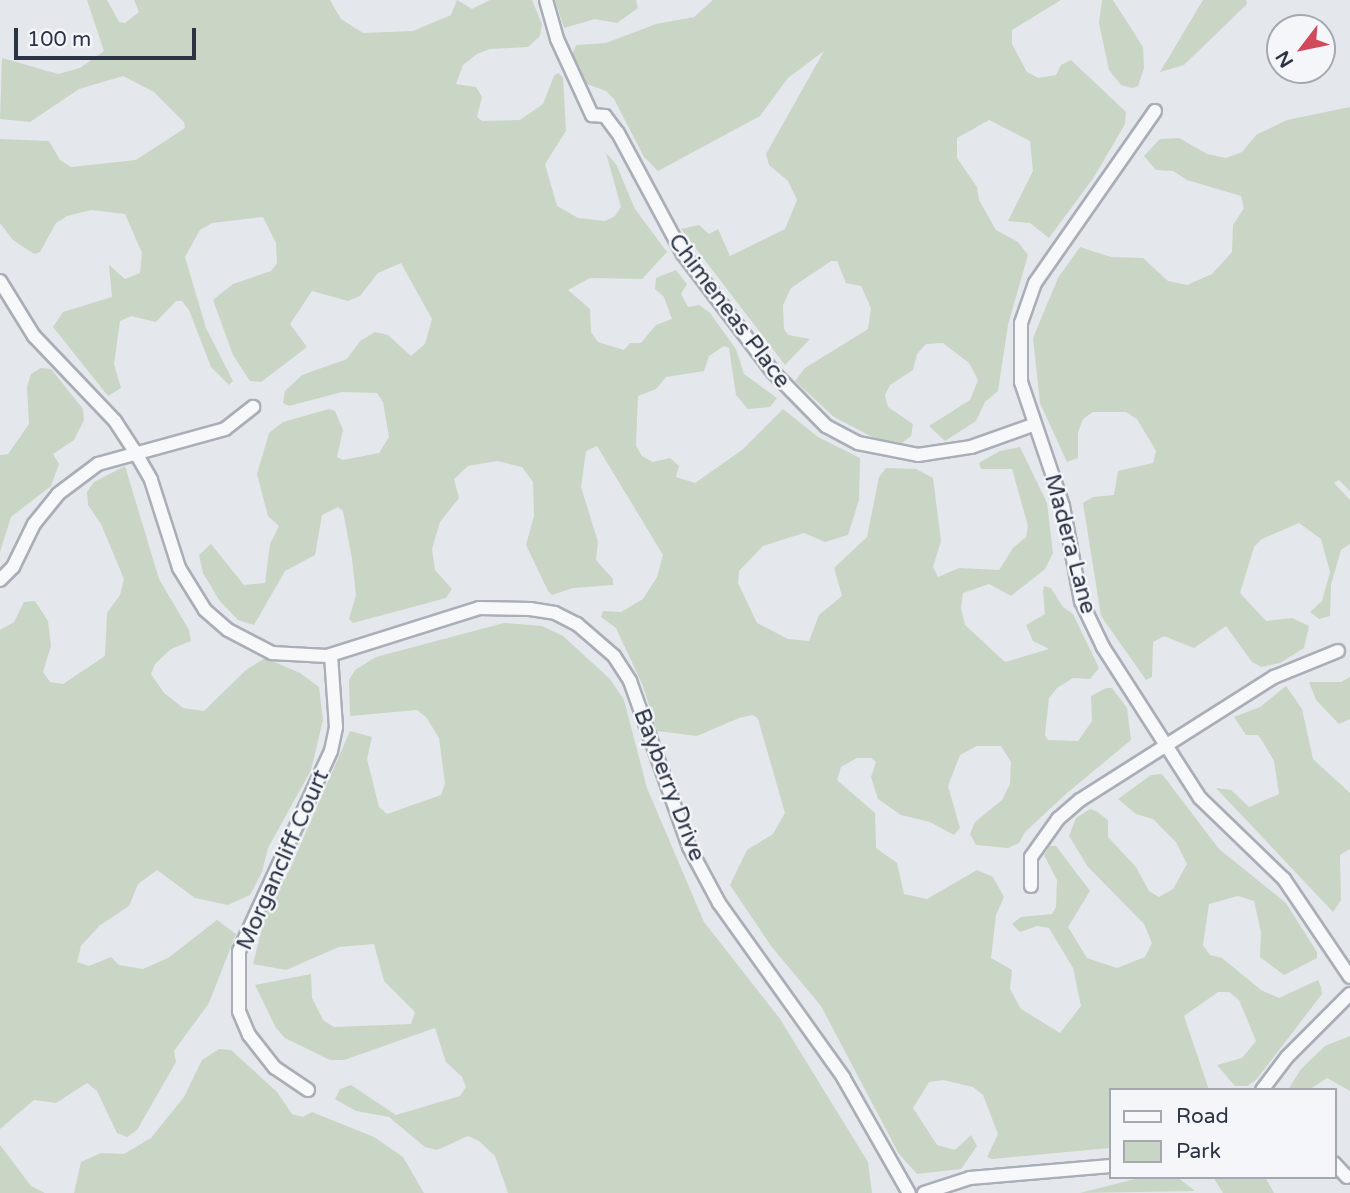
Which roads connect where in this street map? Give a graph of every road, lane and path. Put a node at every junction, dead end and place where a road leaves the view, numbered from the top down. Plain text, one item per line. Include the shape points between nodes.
1 (546, 0) edge
2 (1155, 111) dead end
3 (0, 281) edge
4 (253, 407) dead end
5 (1033, 425) junction
6 (134, 450) junction
7 (0, 580) edge
8 (1338, 651) dead end
9 (331, 655) junction
10 (1166, 746) junction
11 (1031, 886) dead end
12 (1350, 976) edge
13 (1350, 994) edge
14 (1264, 1088) edge
15 (308, 1090) dead end
16 (1336, 1165) edge
17 (1108, 1166) edge
18 (1347, 1177) dead end
19 (909, 1193) edge
20 (924, 1193) edge

1 - 5 street, Chimeneas Place via 557,39 592,115 605,116 618,134 683,254 780,380 826,426 858,443 918,455 971,447
2 - 5 street, Madera Lane via 1045,267 1027,304 1018,362
3 - 6 street via 34,336 115,421
4 - 6 street via 225,429
5 - 10 street, Madera Lane via 1063,506 1086,614
6 - 7 street via 98,464 58,494 29,532 13,567
6 - 9 street via 151,480 179,568 205,610 228,630 272,653
8 - 10 street via 1274,677
9 - 15 street, Morgancliff Court via 336,727 331,751 239,951 239,1011 248,1035 275,1068
9 - 19 street, Bayberry Drive via 479,608 555,613 577,624 614,656 630,681 689,847 719,903 843,1077
10 - 11 street via 1058,819 1031,856
10 - 12 street, Madera Lane via 1213,813 1300,899
13 - 14 street via 1287,1057
16 - 18 street
17 - 20 street via 970,1178

